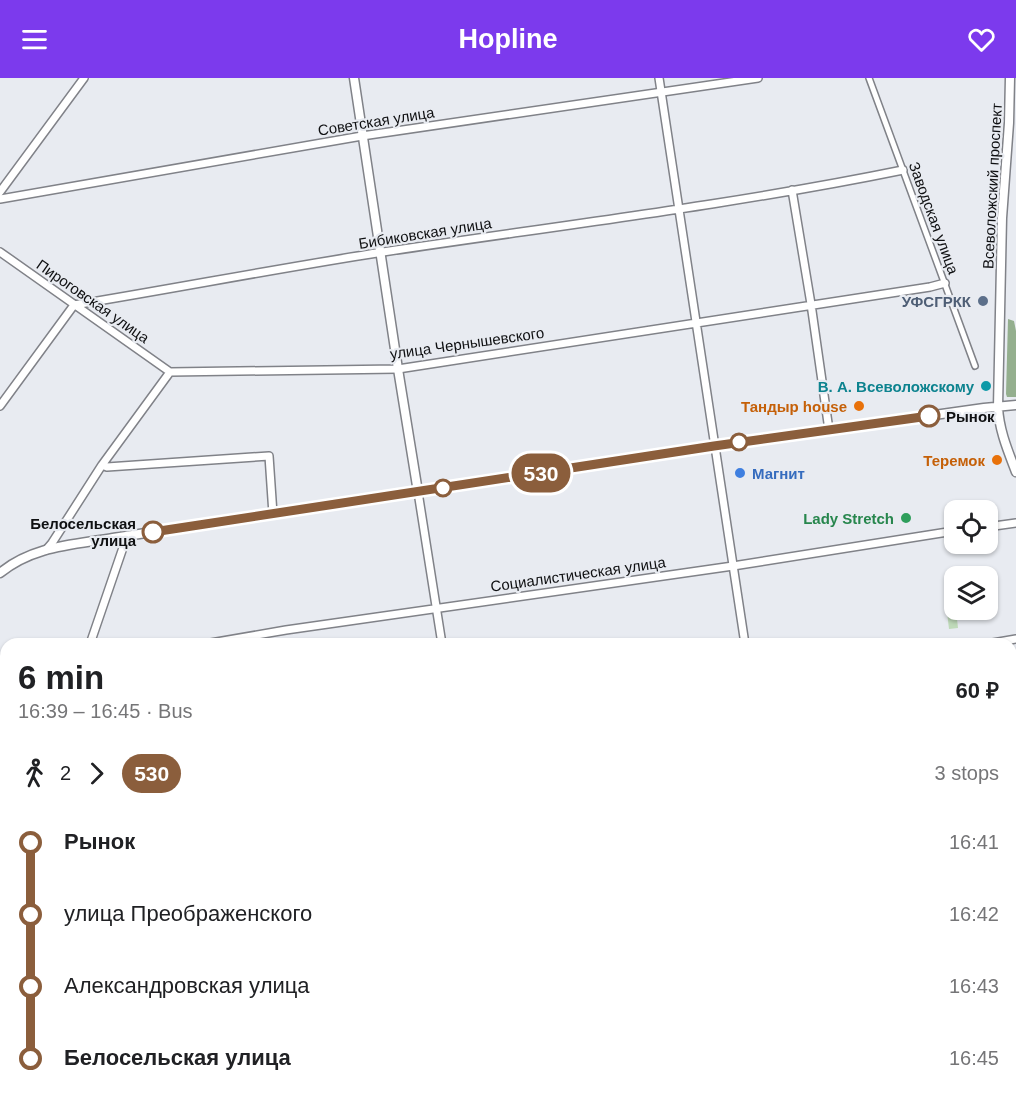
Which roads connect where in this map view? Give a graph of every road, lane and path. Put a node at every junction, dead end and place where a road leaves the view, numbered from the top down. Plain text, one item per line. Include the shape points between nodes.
1 (84, 78) edge
2 (354, 78) edge
3 (658, 78) edge
4 (758, 78) edge
5 (869, 78) edge
6 (1010, 78) edge
7 (661, 92) junction
8 (362, 136) junction
9 (903, 170) junction
10 (792, 190) junction
11 (0, 192) edge
12 (0, 199) edge
13 (679, 209) junction
14 (0, 252) edge
15 (381, 253) junction
16 (945, 283) junction
17 (811, 304) junction
18 (74, 305) junction
19 (695, 322) junction
20 (975, 366) dead end
21 (398, 369) junction
22 (170, 372) junction
23 (1016, 405) edge
24 (0, 406) edge
25 (998, 407) junction
26 (830, 430) junction
27 (714, 446) junction
28 (102, 465) junction
29 (1016, 472) edge
30 (418, 492) junction
31 (273, 514) junction
32 (1016, 523) edge
33 (998, 525) edge
34 (944, 533) edge
35 (127, 536) junction
36 (46, 550) junction
37 (733, 566) junction
38 (0, 573) edge
39 (436, 609) junction
40 (92, 638) edge
41 (245, 638) edge
42 (441, 638) edge
43 (744, 638) edge

1 - 11 street
2 - 8 street
3 - 7 street
4 - 7 street, Советская улица
5 - 9 street, Заводская улица
6 - 25 street, Всеволожский проспект
7 - 8 street, Советская улица
7 - 13 street
8 - 12 street, Советская улица
8 - 15 street
9 - 10 street, Бибиковская улица
9 - 16 street, Заводская улица
10 - 13 street, Бибиковская улица
10 - 17 street
13 - 15 street, Бибиковская улица
13 - 19 street
14 - 18 street, Пироговская улица
15 - 18 street, Бибиковская улица
15 - 21 street
16 - 17 street, улица Чернышевского
16 - 20 street, Заводская улица
17 - 19 street, улица Чернышевского
17 - 26 street
18 - 22 street, Пироговская улица
18 - 24 street
19 - 21 street, улица Чернышевского
19 - 27 street
21 - 22 street, улица Чернышевского
21 - 30 street
22 - 28 street
23 - 25 street
25 - 26 street
25 - 29 street, Всеволожский проспект via 1001,431
26 - 27 street
27 - 30 street
27 - 37 street
28 - 31 street via 269,456
28 - 36 street
30 - 31 street
30 - 39 street
31 - 35 street
32 - 33 street
34 - 37 street, Социалистическая улица
35 - 36 street
35 - 40 street
36 - 38 street via 21,558
37 - 39 street, Социалистическая улица
37 - 43 street
39 - 41 street, Социалистическая улица
39 - 42 street

